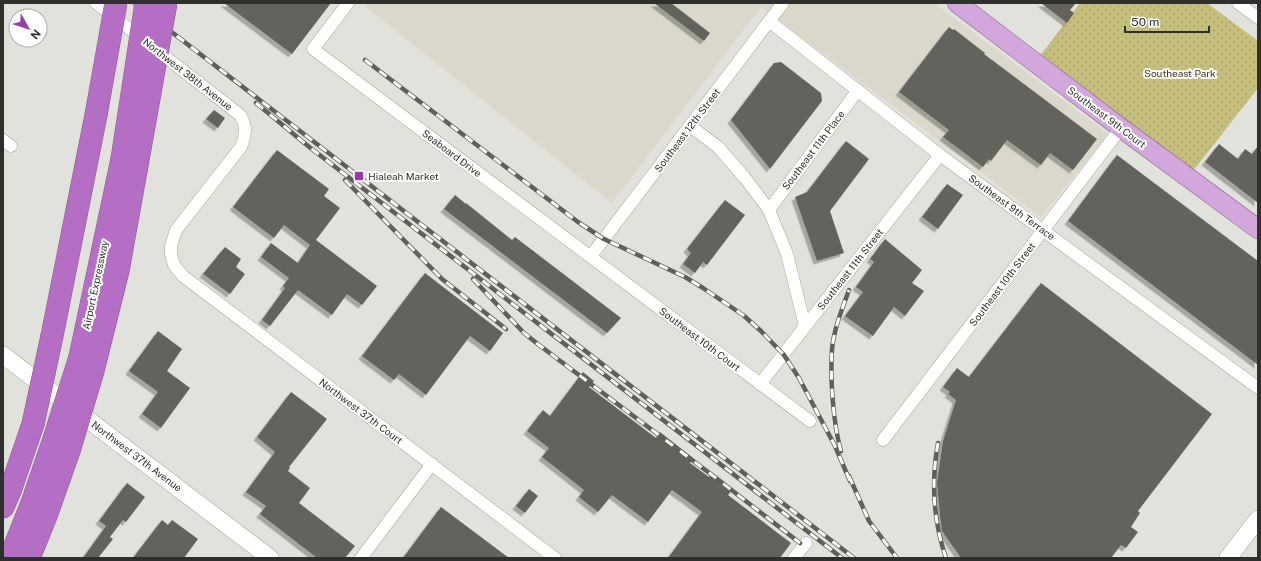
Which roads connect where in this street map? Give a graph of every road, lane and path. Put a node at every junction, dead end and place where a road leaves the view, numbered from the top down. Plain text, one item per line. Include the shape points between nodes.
1 (96, 3) edge
2 (116, 3) edge
3 (146, 3) edge
4 (166, 3) edge
5 (348, 3) edge
6 (783, 3) edge
7 (957, 3) edge
8 (1238, 3) edge
9 (1258, 18) edge
10 (769, 21) junction
11 (858, 90) junction
12 (690, 126) junction
13 (1121, 128) junction
14 (940, 155) junction
15 (129, 165) junction
16 (769, 210) junction
17 (1258, 229) edge
18 (1043, 230) junction
19 (591, 256) junction
20 (172, 260) joint
21 (805, 326) junction
22 (3, 354) edge
23 (760, 384) junction
24 (1258, 388) edge
25 (810, 422) dead end
26 (883, 440) dead end
27 (62, 445) junction
28 (432, 464) junction
29 (3, 507) edge
30 (1258, 519) edge
31 (806, 543) dead end
32 (10, 558) edge
33 (29, 558) edge
34 (270, 558) edge
35 (361, 558) edge
36 (555, 558) edge
37 (794, 558) edge
38 (1228, 558) edge

1 - 20 street, Northwest 38th Avenue via 240,114 246,128 241,147 176,230 170,246
2 - 29 highway, bridge via 96,115 33,424
3 - 15 highway, Airport Expressway, bridge
4 - 15 highway, bridge
5 - 19 street, Seaboard Drive via 313,50
6 - 10 street, Southeast 12th Street
7 - 13 main road, Southeast 9th Court
8 - 9 street
10 - 11 street, Southeast 9th Terrace
10 - 12 street, Southeast 12th Street
11 - 14 street, Southeast 9th Terrace
11 - 16 street, Southeast 11th Place
12 - 16 street via 718,147
12 - 19 street, Southeast 12th Street
13 - 17 main road, Southeast 9th Court
13 - 18 street, Southeast 10th Street
14 - 18 street, Southeast 9th Terrace
14 - 21 street, Southeast 11th Street
15 - 27 highway, Airport Expressway, bridge via 86,364
16 - 21 street via 787,254
18 - 24 street, Southeast 9th Terrace
18 - 26 street, Southeast 10th Street
19 - 23 street, Southeast 10th Court
20 - 28 street, Northwest 37th Court via 178,271 189,281
21 - 23 street, Southeast 11th Street
22 - 34 street, Northwest 37th Avenue
23 - 25 street, Southeast 10th Court
27 - 32 highway, Airport Expressway via 32,503
27 - 33 highway via 46,516
28 - 35 street
28 - 36 street, Northwest 37th Court
30 - 38 street
31 - 37 street

